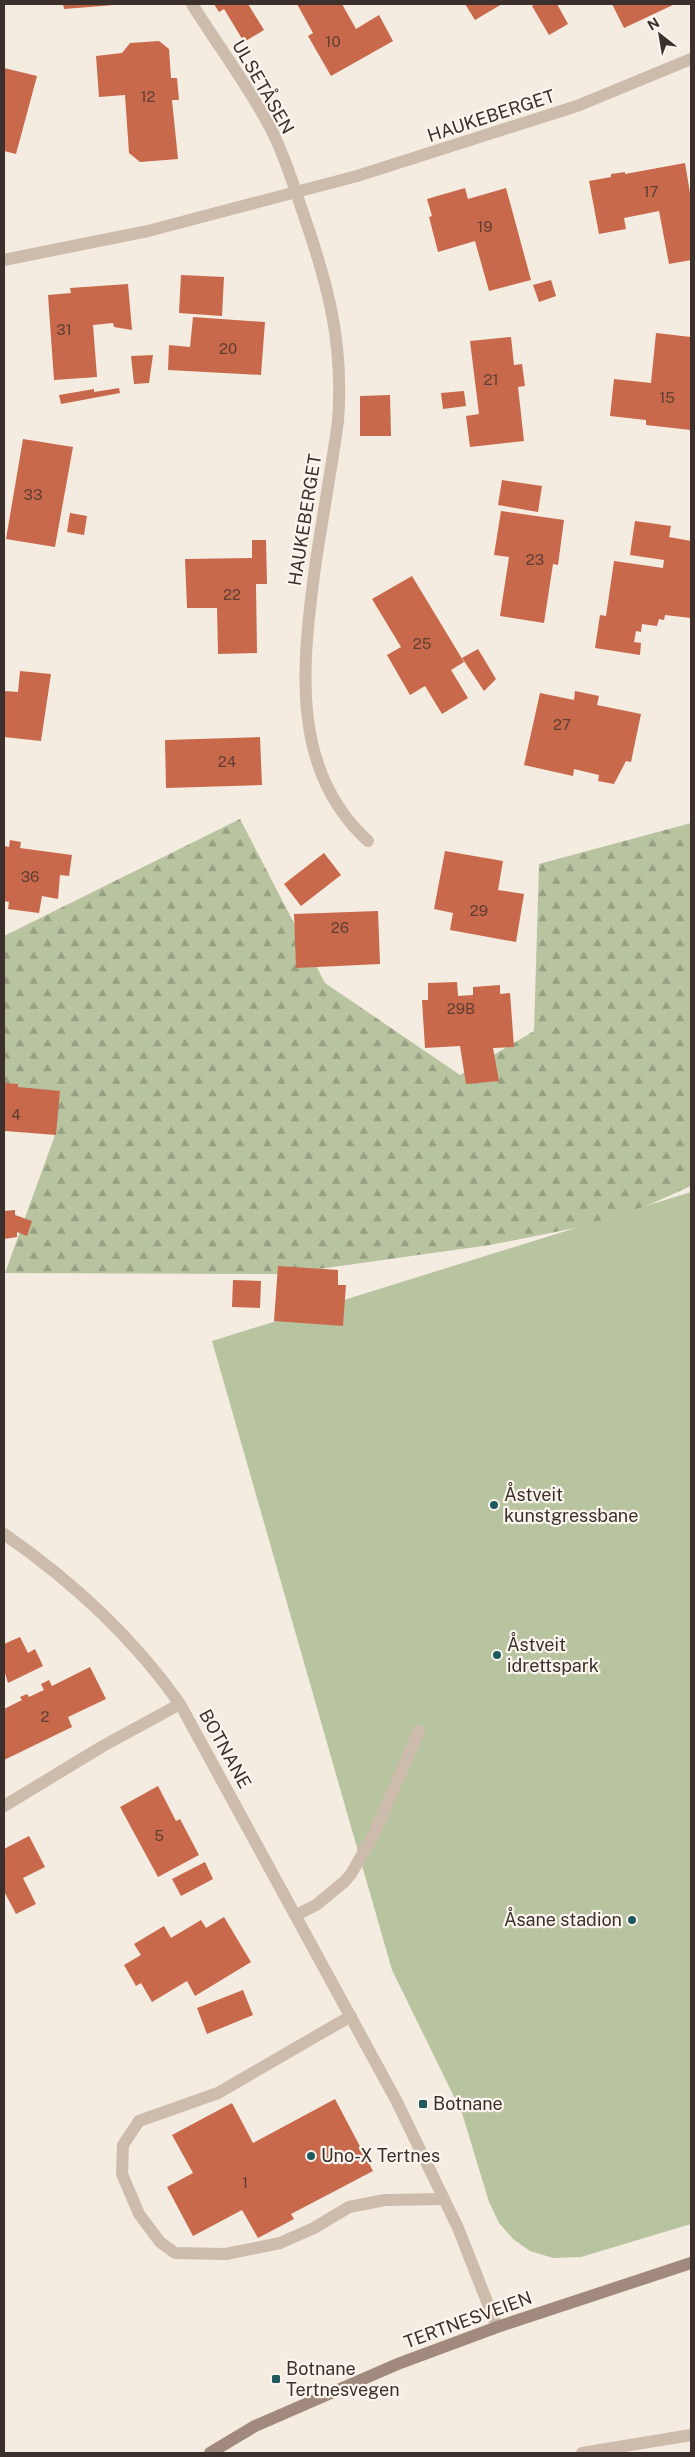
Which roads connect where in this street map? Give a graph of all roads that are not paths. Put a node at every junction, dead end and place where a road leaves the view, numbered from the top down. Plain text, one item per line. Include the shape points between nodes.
1 (192, 4) edge
2 (691, 59) edge
3 (296, 192) junction
4 (4, 260) edge
5 (368, 842) dead end
6 (4, 1534) edge
7 (180, 1704) junction
8 (419, 1731) dead end
9 (4, 1806) edge
10 (296, 1915) junction
11 (351, 2016) junction
12 (444, 2199) junction
13 (691, 2262) edge
14 (497, 2327) junction
15 (691, 2435) edge
16 (210, 2453) edge
17 (582, 2453) edge

1 - 3 street, ULSETÅSEN via 272,131
2 - 3 street, HAUKEBERGET via 577,106 516,127
3 - 4 street, HAUKEBERGET via 148,231
3 - 5 street, HAUKEBERGET via 336,326 340,395 305,652 307,717 320,770 348,819
6 - 7 street, BOTNANE via 110,1619 141,1652
7 - 9 street
7 - 10 street, BOTNANE
8 - 10 street via 375,1832 351,1874 316,1905
10 - 11 street, BOTNANE
11 - 12 street, BOTNANE
11 - 12 street via 218,2094 139,2121 123,2145 122,2174 139,2214 160,2242 175,2252 226,2254 280,2243 314,2228 348,2207 385,2200
12 - 14 street, BOTNANE
13 - 14 main road, TERTNESVEIEN
14 - 16 main road, TERTNESVEIEN via 400,2363 255,2426
15 - 17 street

